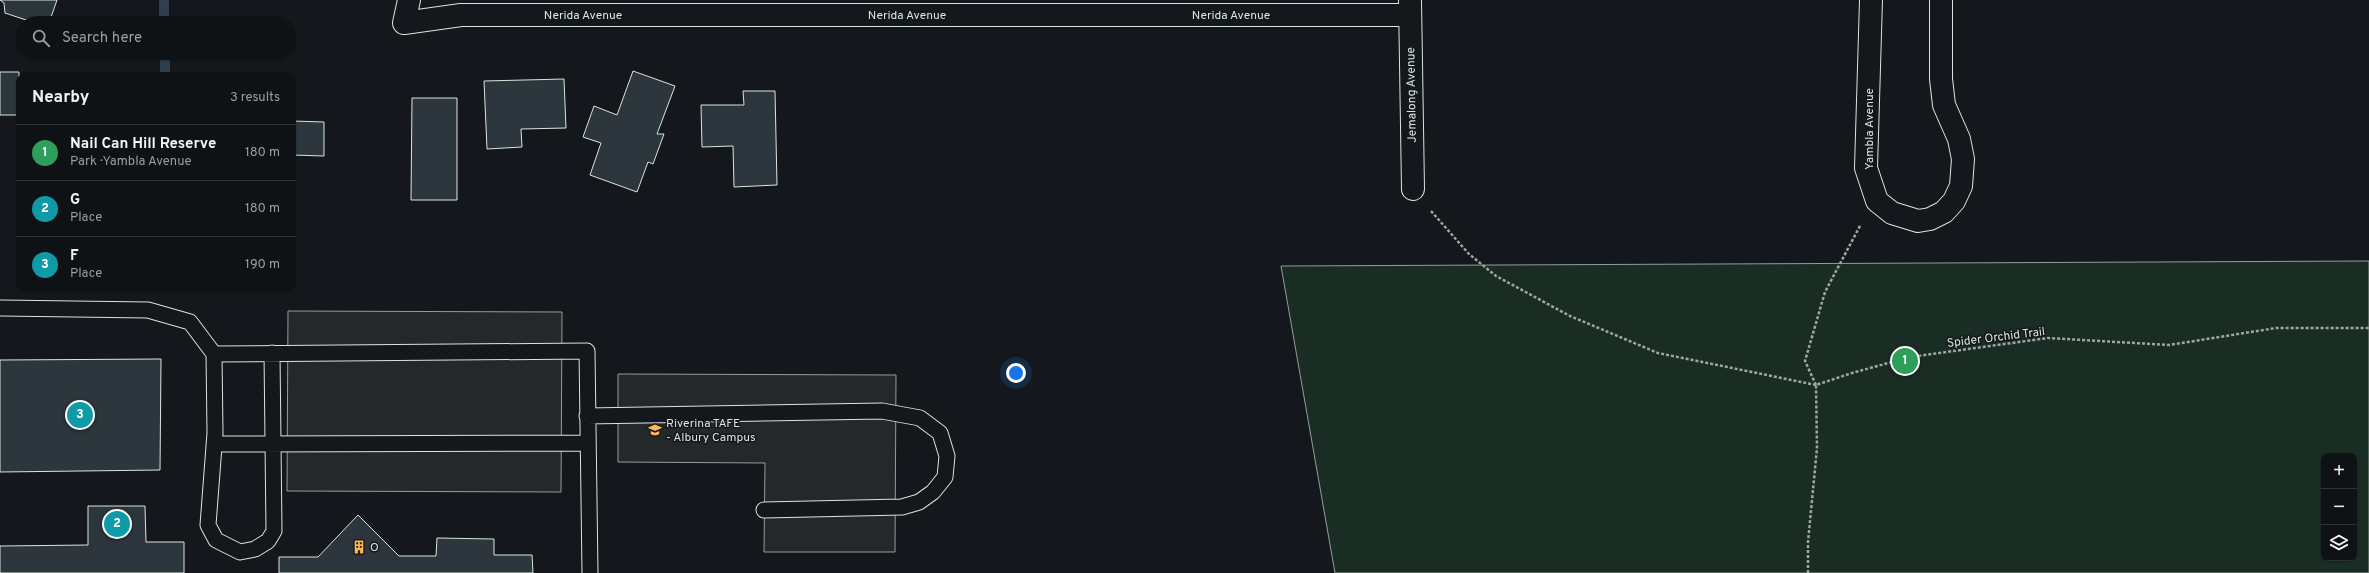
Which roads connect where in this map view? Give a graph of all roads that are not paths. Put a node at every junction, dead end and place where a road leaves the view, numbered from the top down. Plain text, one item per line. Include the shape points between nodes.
1 (409, 0) edge
2 (1871, 0) edge
3 (1941, 0) edge
4 (1410, 8) edge
5 (1412, 189) road end
6 (0, 308) edge
7 (272, 353) junction
8 (214, 354) junction
9 (587, 416) junction
10 (274, 443) junction
11 (588, 443) junction
12 (214, 444) junction
13 (764, 510) dead end
14 (590, 573) edge

1 - 4 street, Nerida Avenue via 404,23 461,15
2 - 3 street, Yambla Avenue via 1866,168 1877,201 1892,213 1918,221 1930,219 1944,212 1954,201 1961,186 1964,159 1944,105 1941,79
4 - 5 street, Jemalong Avenue
6 - 8 lane via 148,310 190,322
7 - 8 lane
7 - 9 lane via 587,351
7 - 10 lane
8 - 12 lane
9 - 11 lane
9 - 13 lane via 882,411 920,418 940,433 947,456 946,477 920,502 902,508
10 - 11 lane
10 - 12 lane
10 - 12 lane via 274,531 268,542 255,549 240,552 216,540 208,525
11 - 14 lane

